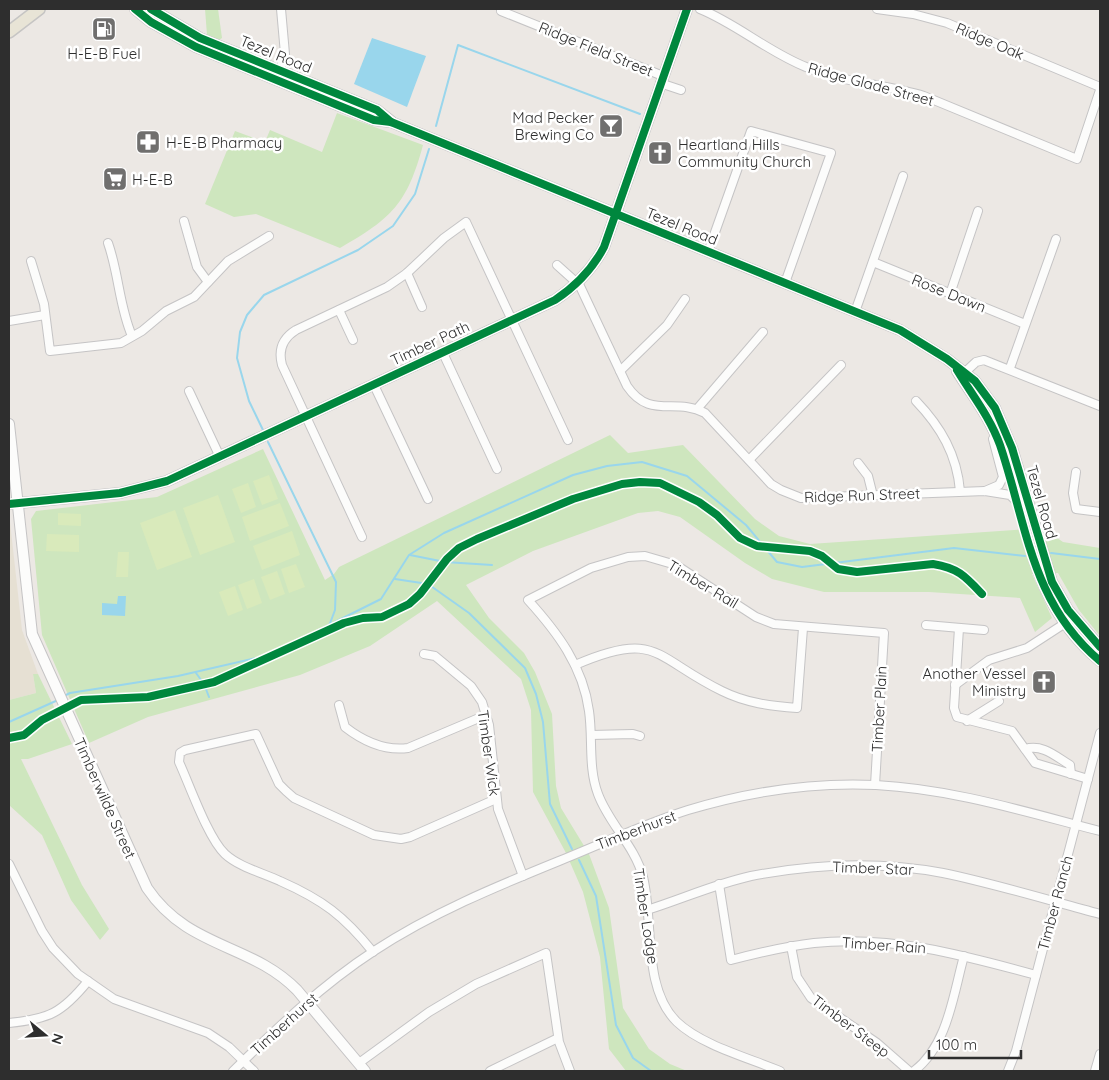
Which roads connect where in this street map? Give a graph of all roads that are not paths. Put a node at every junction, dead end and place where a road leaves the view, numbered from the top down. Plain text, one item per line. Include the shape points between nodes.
1 (24, 9) edge
2 (39, 9) edge
3 (135, 9) edge
4 (151, 9) edge
5 (281, 9) edge
6 (687, 9) edge
7 (700, 9) edge
8 (877, 9) edge
9 (501, 10) edge
10 (12, 28) edge
11 (188, 38) junction
12 (278, 76) junction
13 (662, 80) junction
14 (1100, 89) edge
15 (681, 90) dead end
16 (903, 176) dead end
17 (978, 211) dead end
18 (616, 214) junction
19 (184, 221) dead end
20 (269, 236) dead end
21 (1056, 239) dead end
22 (108, 243) dead end
23 (708, 252) junction
24 (31, 261) dead end
25 (873, 262) junction
26 (557, 266) dead end
27 (407, 274) junction
28 (208, 282) junction
29 (578, 283) junction
30 (785, 283) junction
31 (950, 294) junction
32 (685, 299) dead end
33 (422, 307) dead end
34 (340, 310) junction
35 (855, 312) junction
36 (45, 314) junction
37 (512, 320) junction
38 (9, 321) edge
39 (1025, 324) junction
40 (763, 332) dead end
41 (132, 336) junction
42 (353, 340) dead end
43 (443, 353) junction
44 (842, 365) dead end
45 (1010, 368) junction
46 (620, 371) junction
47 (960, 372) junction
48 (374, 385) junction
49 (189, 391) dead end
50 (916, 401) dead end
51 (1100, 406) edge
52 (696, 409) junction
53 (306, 416) junction
54 (989, 421) junction
55 (9, 424) edge
56 (568, 440) dead end
57 (220, 457) junction
58 (750, 460) junction
59 (858, 463) dead end
60 (497, 469) dead end
61 (1076, 472) dead end
62 (960, 491) junction
63 (985, 491) junction
64 (873, 496) junction
65 (428, 499) dead end
66 (1017, 502) junction
67 (13, 504) edge
68 (1100, 512) edge
69 (362, 537) dead end
70 (528, 600) joint
71 (1074, 617) junction
72 (1065, 624) junction
73 (926, 625) dead end
74 (803, 628) junction
75 (959, 628) junction
76 (984, 630) dead end
77 (884, 633) joint
78 (1100, 647) edge
79 (424, 654) dead end
80 (1100, 661) edge
81 (575, 665) junction
82 (956, 685) junction
83 (999, 701) dead end
84 (339, 705) dead end
85 (486, 716) junction
86 (967, 721) junction
87 (1100, 734) edge
88 (591, 735) junction
89 (640, 736) dead end
90 (1025, 750) junction
91 (1071, 774) junction
92 (1088, 779) junction
93 (875, 785) junction
94 (496, 798) junction
95 (1076, 825) junction
96 (1100, 831) edge
97 (622, 835) junction
98 (9, 864) edge
99 (523, 876) junction
100 (719, 884) junction
101 (1055, 902) junction
102 (647, 910) junction
103 (1100, 914) edge
104 (791, 946) junction
105 (373, 952) junction
106 (964, 956) junction
107 (1036, 975) junction
108 (88, 981) junction
109 (307, 1002) junction
110 (9, 1023) edge
111 (558, 1038) junction
112 (1100, 1054) edge
113 (244, 1061) junction
114 (362, 1067) edge
115 (233, 1071) edge
116 (254, 1071) edge
117 (490, 1071) edge
118 (570, 1071) edge
119 (780, 1071) edge
120 (909, 1071) edge
121 (914, 1071) edge
122 (1008, 1071) edge
123 (1095, 1071) edge

1 - 10 main road
2 - 10 main road
3 - 11 street, Tezel Road via 151,22
4 - 11 street, Tezel Road
5 - 12 street via 285,54
6 - 13 street, Timber Path
7 - 14 street, Ridge Glade Street via 779,56 805,67 831,77 924,96 1077,159
8 - 14 street, Ridge Oak via 947,23
9 - 13 street, Ridge Field Street
11 - 12 street, Tezel Road
12 - 18 street, Tezel Road via 374,120 392,122
13 - 15 street, Ridge Field Street
13 - 18 street, Timber Path
16 - 25 street
17 - 31 street
18 - 23 street, Tezel Road
18 - 29 street, Timber Path via 600,255
19 - 28 street via 197,267
20 - 28 street via 228,261
21 - 39 street
22 - 41 street via 117,272 124,317
23 - 30 street, Tezel Road
23 - 30 street via 751,131 831,153
24 - 36 street
25 - 31 street, Rose Dawn
25 - 35 street
26 - 29 street
27 - 33 street
27 - 34 street
27 - 37 street via 466,222
28 - 41 street via 194,297 166,311
29 - 37 street, Timber Path via 555,300
29 - 46 street
30 - 35 street, Tezel Road
31 - 39 street, Rose Dawn
32 - 46 street via 667,325
34 - 42 street
34 - 53 street via 291,333 281,348 282,365
35 - 47 street, Tezel Road via 913,337
36 - 38 street
36 - 41 street via 50,351 121,343
37 - 43 street, Timber Path
37 - 56 street
39 - 45 street
40 - 52 street
43 - 48 street, Timber Path
43 - 60 street
44 - 58 street
45 - 47 street via 984,360
45 - 51 street
46 - 52 street via 632,394 647,405
47 - 54 street, Tezel Road
47 - 71 street, Tezel Road via 976,381 1003,425 1047,569
48 - 53 street, Timber Path
48 - 65 street
49 - 57 street
50 - 62 street via 936,423 948,445
52 - 58 street, Ridge Run Street via 710,418
53 - 57 street, Timber Path
53 - 69 street
54 - 63 street via 1003,477 999,485
54 - 66 street, Tezel Road
55 - 67 street, Timberwilde Street
57 - 67 street, Timber Path via 149,487
58 - 64 street, Ridge Run Street via 771,484 793,496
59 - 64 street via 868,476
61 - 68 street via 1073,488 1076,509
62 - 63 street, Ridge Run Street
62 - 64 street, Ridge Run Street
63 - 66 street, Ridge Run Street via 1010,495
66 - 72 street, Tezel Road via 1039,577
67 - 109 street, Timberwilde Street via 30,624 38,650 142,879 162,909 194,932 271,969 291,983
70 - 74 street, Timber Rail via 591,568 628,557 645,556 676,565 766,621
70 - 81 street, Timber Lodge via 553,628
71 - 72 street
71 - 78 street, Tezel Road
72 - 80 street, Tezel Road
72 - 82 street via 1027,648 989,660
73 - 75 street
74 - 77 street, Timber Rail
74 - 81 street via 797,708 768,706 722,691 664,655 647,649 616,649
75 - 76 street
75 - 82 street
77 - 93 street, Timber Plain
79 - 85 street, Timber Wick via 434,656 471,686 482,702
81 - 88 street, Timber Lodge via 585,693
82 - 86 street via 955,715
83 - 86 street
84 - 85 street via 343,724 351,731 371,743 394,749 408,748
85 - 94 street, Timber Wick
86 - 90 street via 1012,731
87 - 92 street, Timber Ranch
88 - 89 street
88 - 97 street, Timber Lodge via 596,789
90 - 91 street via 1035,763
90 - 91 street via 1038,747 1045,750 1070,765
91 - 92 street
92 - 95 street, Timber Ranch
93 - 95 street, Timberhurst via 973,798
93 - 97 street, Timberhurst via 813,787 732,799 687,810
94 - 99 street, Timber Wick via 503,826
94 - 105 street via 410,836 395,839 374,835 294,798 280,784 256,734 185,750 179,756 212,833 225,854 327,906 344,918
95 - 96 street, Timberhurst
95 - 101 street, Timber Ranch
97 - 99 street, Timberhurst
97 - 102 street, Timber Lodge via 638,863
98 - 108 street via 42,931 64,961
99 - 105 street, Timberhurst via 419,924
100 - 101 street, Timber Star via 801,869 876,866 943,873
100 - 102 street, Timber Star
100 - 104 street, Timber Rain via 731,960
101 - 103 street, Timber Star
101 - 107 street, Timber Ranch
102 - 119 street, Timber Lodge via 659,992 677,1022 699,1037
104 - 106 street, Timber Rain via 868,941 913,945
104 - 120 street, Timber Steep via 797,977 811,998 877,1043
105 - 109 street, Timberhurst
106 - 107 street, Timber Rain
106 - 121 street via 939,1041 931,1055
107 - 122 street, Timber Ranch
108 - 110 street via 57,1013 38,1020
108 - 113 street via 128,1005 208,1033
109 - 113 street, Timberhurst
109 - 114 street, Timberwilde Street
111 - 114 street via 546,954 476,984 436,1007 388,1040
111 - 117 street
111 - 118 street
112 - 123 street
113 - 115 street, Timberhurst
113 - 116 street

